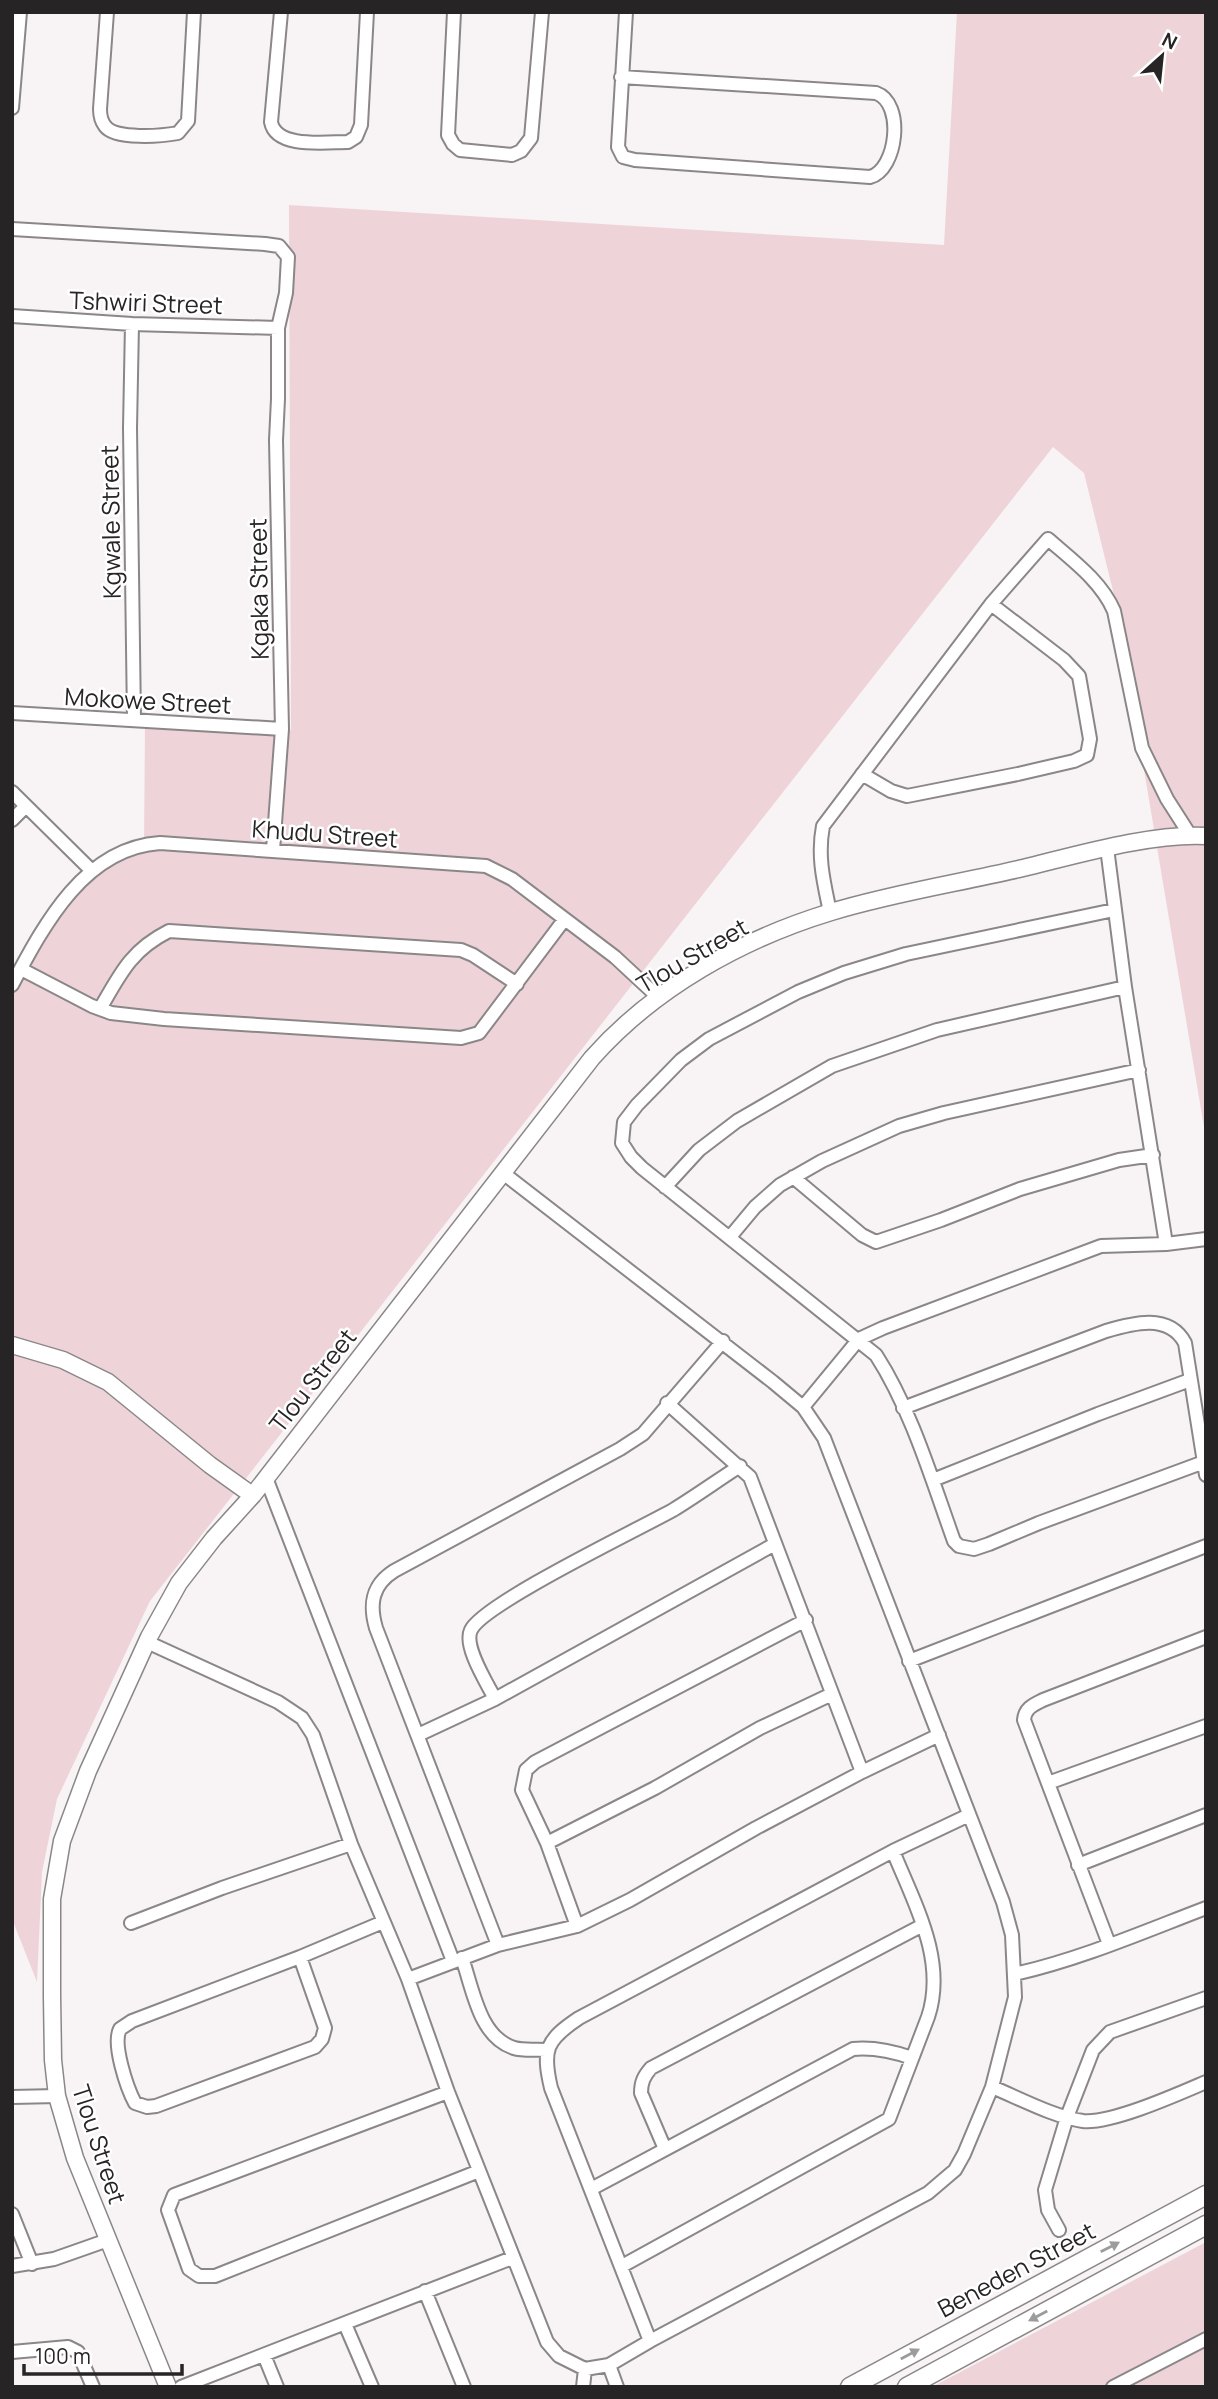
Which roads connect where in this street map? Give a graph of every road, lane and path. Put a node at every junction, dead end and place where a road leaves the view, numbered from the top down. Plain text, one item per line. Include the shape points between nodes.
1 (20, 12) edge
2 (107, 12) edge
3 (194, 12) edge
4 (281, 12) edge
5 (367, 12) edge
6 (454, 12) edge
7 (542, 12) edge
8 (626, 12) edge
9 (621, 78) junction
10 (12, 107) edge
11 (12, 229) edge
12 (12, 316) edge
13 (132, 324) junction
14 (278, 328) junction
15 (991, 604) junction
16 (12, 713) edge
17 (134, 719) junction
18 (282, 729) junction
19 (862, 774) junction
20 (12, 792) edge
21 (25, 807) junction
22 (12, 820) edge
23 (1198, 835) edge
24 (1107, 848) junction
25 (273, 850) junction
26 (92, 871) junction
27 (1114, 910) junction
28 (830, 912) junction
29 (564, 920) junction
30 (21, 969) junction
31 (517, 984) junction
32 (12, 985) edge
33 (1125, 987) junction
34 (657, 996) junction
35 (100, 1009) junction
36 (1139, 1070) junction
37 (1153, 1155) junction
38 (503, 1173) junction
39 (793, 1177) junction
40 (665, 1187) junction
41 (730, 1237) junction
42 (1206, 1240) edge
43 (1166, 1244) junction
44 (859, 1339) junction
45 (723, 1341) junction
46 (12, 1345) edge
47 (1190, 1380) junction
48 (667, 1403) junction
49 (803, 1407) junction
50 (903, 1408) junction
51 (740, 1466) junction
52 (1205, 1469) edge
53 (266, 1478) junction
54 (933, 1480) junction
55 (252, 1496) junction
56 (775, 1544) junction
57 (1206, 1546) edge
58 (806, 1620) junction
59 (1206, 1637) edge
60 (147, 1642) junction
61 (909, 1661) junction
62 (832, 1694) junction
63 (495, 1699) junction
64 (1206, 1726) edge
65 (418, 1735) junction
66 (939, 1735) junction
67 (862, 1772) junction
68 (1048, 1783) junction
69 (969, 1815) junction
70 (1206, 1815) edge
71 (547, 1843) junction
72 (351, 1844) junction
73 (892, 1851) junction
74 (1078, 1864) junction
75 (1206, 1908) edge
76 (383, 1922) junction
77 (131, 1923) dead end
78 (923, 1925) junction
79 (577, 1926) junction
80 (1108, 1944) junction
81 (498, 1945) junction
82 (300, 1957) junction
83 (457, 1959) junction
84 (1015, 1974) junction
85 (408, 1979) junction
86 (1206, 1998) edge
87 (547, 2050) junction
88 (912, 2058) junction
89 (1206, 2082) edge
90 (992, 2087) junction
91 (448, 2092) junction
92 (57, 2096) junction
93 (12, 2097) edge
94 (1067, 2117) junction
95 (665, 2149) junction
96 (479, 2171) junction
97 (591, 2189) junction
98 (1206, 2195) edge
99 (12, 2214) edge
100 (1206, 2225) edge
101 (1059, 2230) dead end
102 (108, 2240) junction
103 (512, 2258) junction
104 (33, 2264) junction
105 (12, 2266) edge
106 (622, 2266) junction
107 (425, 2291) junction
108 (345, 2324) junction
109 (1206, 2339) edge
110 (650, 2341) junction
111 (12, 2352) edge
112 (264, 2355) junction
113 (609, 2365) junction
114 (585, 2369) junction
115 (93, 2387) edge
116 (168, 2387) edge
117 (181, 2387) edge
118 (277, 2387) edge
119 (372, 2387) edge
120 (464, 2387) edge
121 (583, 2387) edge
122 (617, 2387) edge
123 (850, 2387) edge
124 (907, 2387) edge
125 (1113, 2387) edge

1 - 10 street
2 - 3 street via 100,109 105,127 116,133 156,136 178,133 188,121
4 - 5 street via 273,129 286,140 348,142 361,125
6 - 7 street via 448,135 460,150 512,155 531,138
8 - 9 street
9 - 9 street via 618,147 628,159 870,177 887,163 894,112 886,98 876,93
11 - 14 street, Kgaka Street via 279,246 289,262
12 - 13 street, Tshwiri Street
13 - 14 street, Tshwiri Street
13 - 17 street, Kgwale Street
14 - 18 street, Kgaka Street
15 - 19 street
15 - 19 street via 1079,676 1090,739 1087,755 907,796
15 - 23 street via 1048,539 1094,580 1114,611 1142,748 1167,799
16 - 17 street, Mokowe Street
17 - 18 street, Mokowe Street
18 - 25 street, Kgaka Street
19 - 28 street via 823,826 820,863
20 - 21 street
21 - 22 street
21 - 26 street
23 - 24 street, Tlou Street
24 - 27 street
24 - 28 street, Tlou Street
25 - 26 street, Khudu Street via 142,844 116,854
25 - 29 street, Khudu Street via 486,866 512,879
26 - 30 street, Khudu Street via 59,904
27 - 33 street
27 - 40 street via 906,954 844,973 703,1042 637,1105 622,1128 622,1143 631,1157
28 - 34 street, Tlou Street via 752,944
29 - 31 street
29 - 34 street, Khudu Street via 615,957
30 - 32 street, Khudu Street
30 - 35 street
31 - 35 street via 479,1033 461,1038 164,1019
31 - 35 street via 461,950 169,931 126,964
33 - 36 street
33 - 40 street via 937,1030 832,1066 737,1121 699,1150
34 - 38 street, Tlou Street via 592,1058
36 - 37 street
36 - 39 street via 917,1119
37 - 39 street via 1119,1160 1020,1189 876,1242
37 - 43 street
38 - 45 street
38 - 53 street, Tlou Street
39 - 41 street via 766,1196
40 - 41 street
41 - 44 street
42 - 43 street
43 - 44 street via 1101,1246
44 - 49 street
44 - 50 street via 889,1375
45 - 48 street
45 - 49 street
46 - 55 street via 63,1360 108,1382
47 - 50 street via 1180,1333 1150,1322 1134,1323
47 - 52 street
47 - 54 street
48 - 51 street
48 - 65 street via 643,1434 620,1449 383,1578 372,1601 372,1613
49 - 61 street via 820,1429 840,1473
50 - 54 street
51 - 56 street via 756,1489
51 - 63 street via 674,1509 480,1618 471,1630 470,1647
52 - 54 street via 974,1549 956,1544
53 - 55 street, Tlou Street
53 - 83 street
55 - 60 street, Tlou Street via 179,1583
56 - 58 street
56 - 63 street
57 - 61 street
58 - 62 street
58 - 71 street via 535,1762 526,1770 523,1790
59 - 68 street via 1030,1707 1024,1720
60 - 72 street via 278,1702 302,1718 313,1735
60 - 92 street, Tlou Street via 88,1770 62,1841 52,1899
61 - 66 street
62 - 67 street
62 - 71 street
63 - 65 street
64 - 68 street
65 - 81 street
66 - 67 street
66 - 69 street
67 - 79 street
68 - 74 street
69 - 73 street
69 - 84 street via 1013,1935
70 - 74 street
71 - 79 street
72 - 76 street
72 - 77 street
73 - 78 street
73 - 87 street via 579,2018 562,2029
74 - 80 street
75 - 80 street
76 - 82 street
76 - 85 street
78 - 88 street via 935,1982 933,2002
78 - 95 street via 651,2068 641,2092
79 - 81 street
80 - 84 street via 1083,1957
81 - 83 street
82 - 82 street via 120,2029 117,2042 135,2103 156,2106 315,2047 325,2028
83 - 85 street
83 - 87 street via 485,2024 497,2040 517,2049
84 - 90 street via 1015,1997
85 - 91 street
86 - 94 street via 1105,2035 1093,2050
87 - 97 street via 551,2088
88 - 95 street via 890,2050 853,2049
88 - 106 street via 889,2119
89 - 94 street via 1098,2120
90 - 94 street
90 - 110 street via 955,2170 928,2193
91 - 96 street
91 - 96 street via 174,2195 168,2210 189,2269 199,2276 215,2276
92 - 93 street
92 - 102 street, Tlou Street via 75,2158
94 - 101 street via 1045,2190 1048,2210
95 - 97 street
96 - 103 street
97 - 106 street
123 -> 98 main road, Beneden Street
99 - 104 street
100 -> 124 main road
102 - 104 street
102 - 116 street, Tlou Street
103 - 107 street
103 - 114 street via 547,2342 559,2356
104 - 105 street
106 - 110 street
107 - 108 street
107 - 120 street
108 - 112 street
108 - 119 street
109 - 125 street
110 - 113 street
111 - 115 street via 73,2348
112 - 117 street
112 - 118 street
113 - 114 street
113 - 122 street
114 - 121 street

